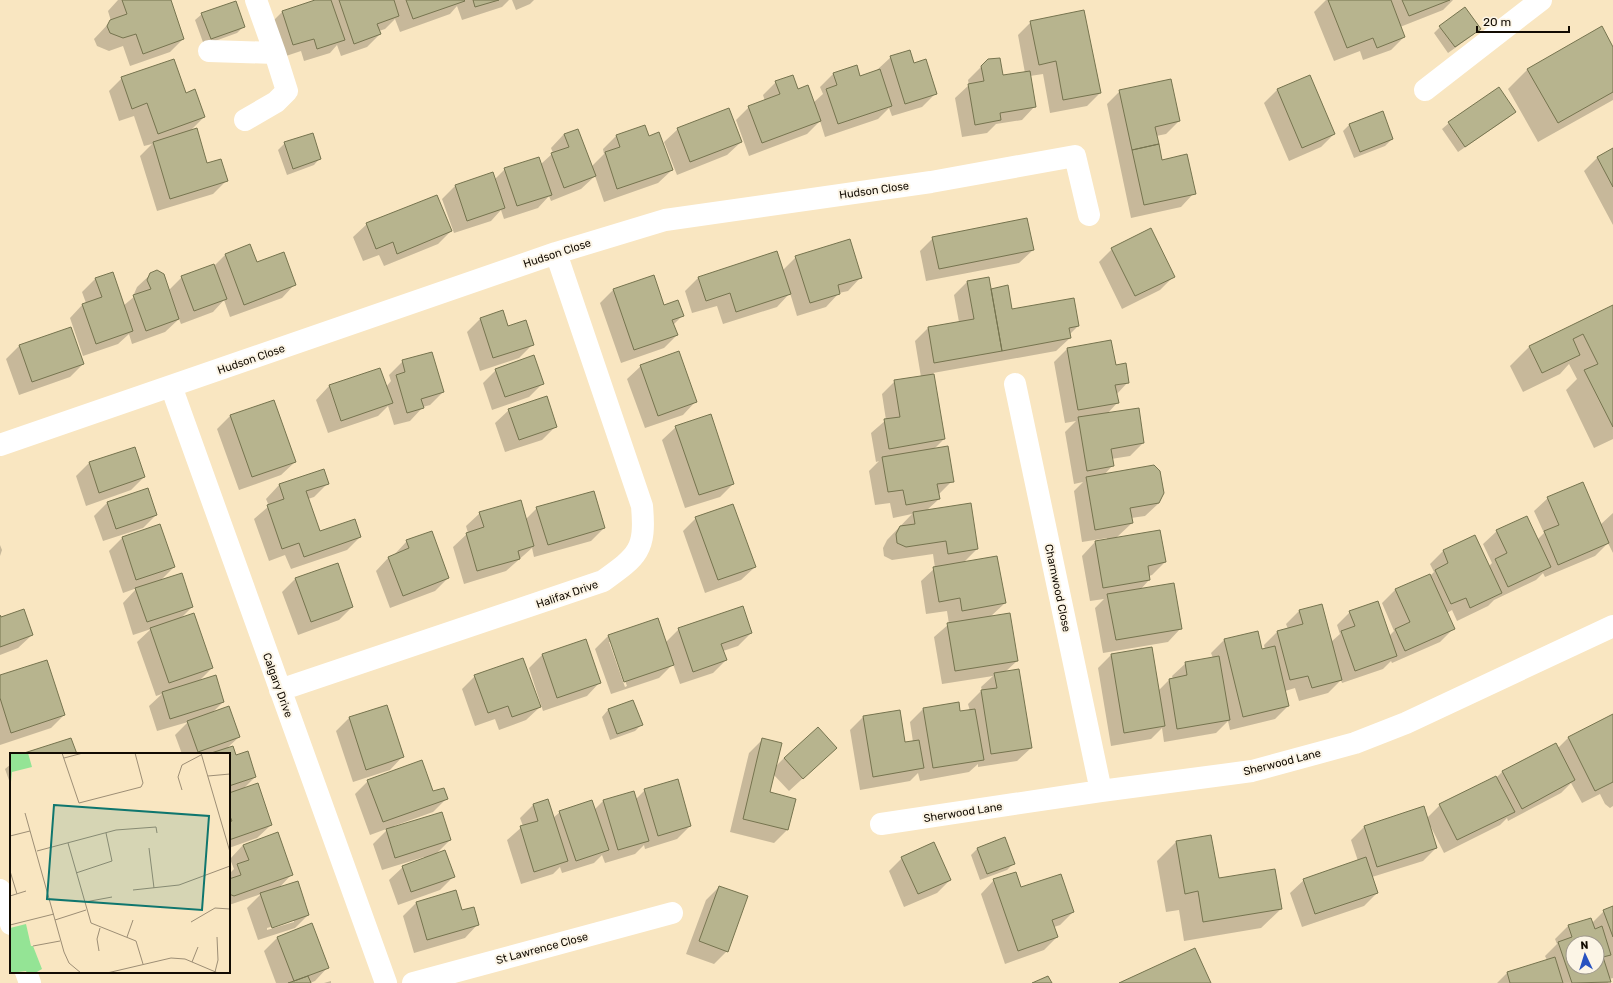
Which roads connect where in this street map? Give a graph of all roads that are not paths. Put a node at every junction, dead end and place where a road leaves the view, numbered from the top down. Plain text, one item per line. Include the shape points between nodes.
1 (256, 0) edge
2 (1541, 0) edge
3 (209, 51) dead end
4 (275, 53) junction
5 (1425, 90) dead end
6 (245, 120) dead end
7 (1089, 215) dead end
8 (556, 253) junction
9 (1015, 384) dead end
10 (171, 386) junction
11 (0, 445) edge
12 (1613, 626) edge
13 (280, 690) junction
14 (1101, 791) junction
15 (881, 824) dead end
16 (0, 890) edge
17 (672, 913) dead end
18 (10, 921) edge
19 (26, 973) edge
20 (30, 983) edge
21 (386, 983) edge
22 (413, 983) edge

1 - 4 street
2 - 5 street
3 - 4 street
4 - 6 street via 286,91 276,102
7 - 8 street, Hudson Close via 1076,156 931,182 665,220
8 - 10 street, Hudson Close
8 - 13 street, Halifax Drive via 642,506 642,543 629,563 604,581
9 - 14 street, Charnwood Close
10 - 11 street, Hudson Close
10 - 13 street, Calgary Drive
12 - 14 street, Sherwood Lane via 1406,723 1355,743 1252,771
13 - 21 street, Calgary Drive
14 - 15 street, Sherwood Lane
16 - 18 street
17 - 22 street, St Lawrence Close
19 - 20 street

